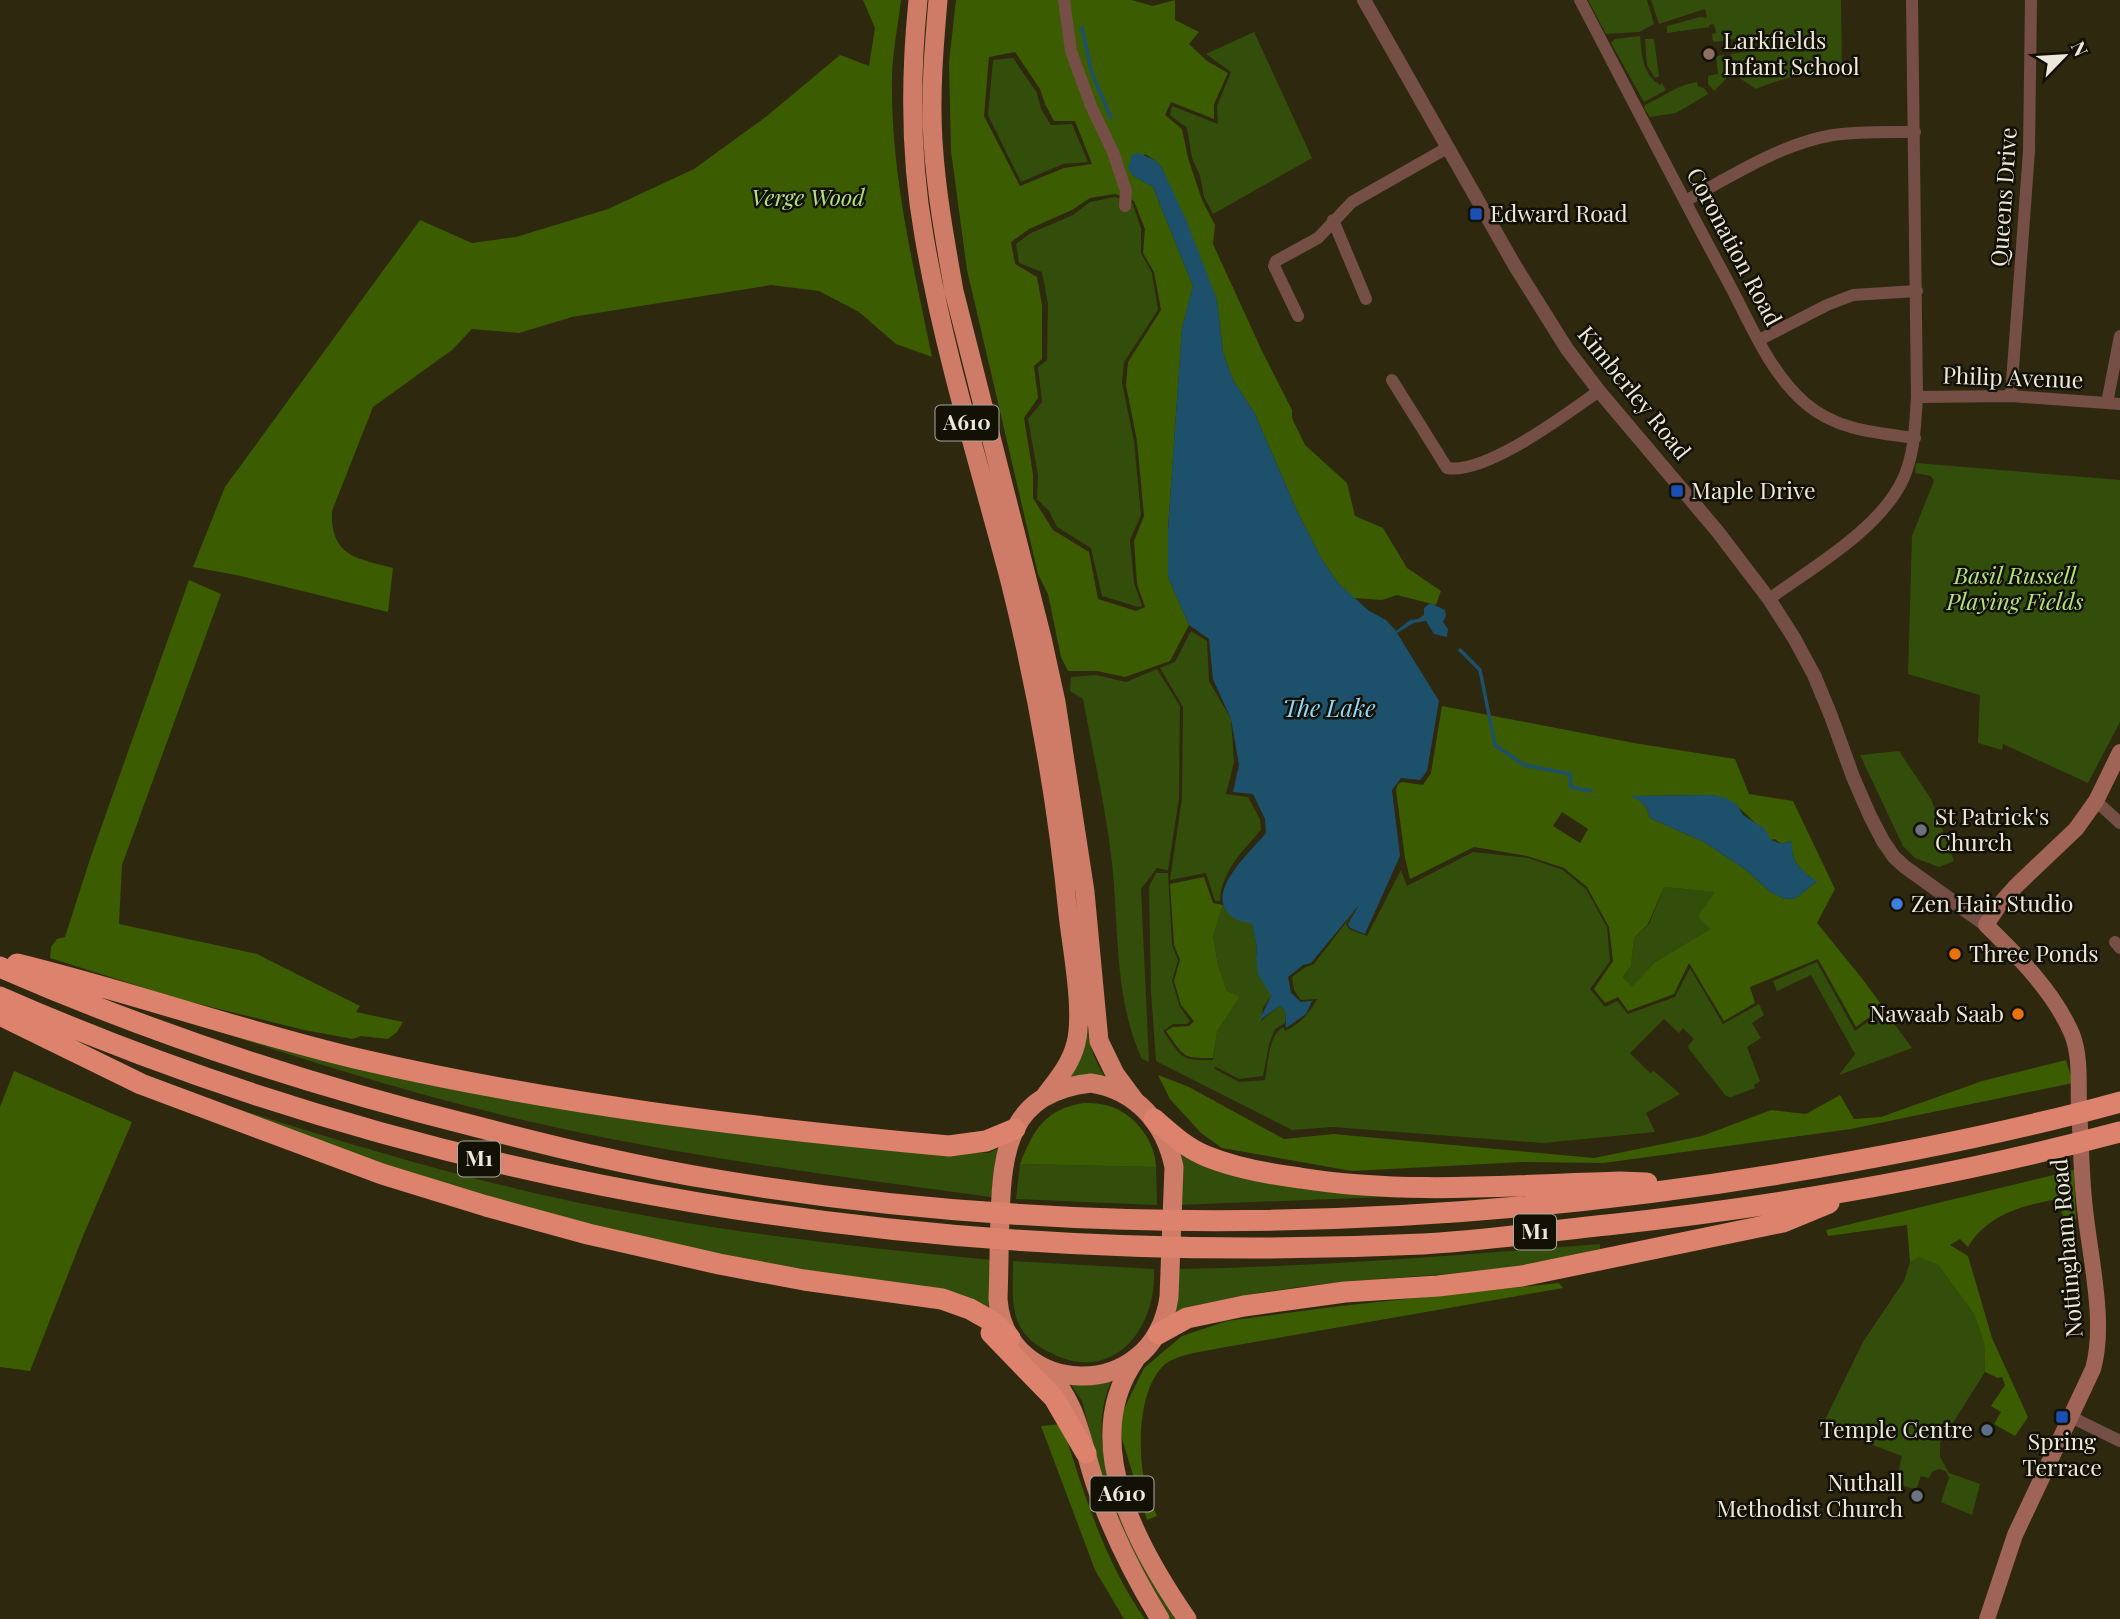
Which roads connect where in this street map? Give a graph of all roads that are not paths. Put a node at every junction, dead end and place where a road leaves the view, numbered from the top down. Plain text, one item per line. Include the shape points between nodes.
1 (918, 0) edge
2 (938, 0) edge
3 (1065, 0) edge
4 (1364, 0) edge
5 (1580, 0) edge
6 (1912, 0) edge
7 (2031, 0) edge
8 (1915, 132) junction
9 (1447, 148) junction
10 (1685, 201) junction
11 (1125, 206) dead end
12 (1333, 220) junction
13 (1917, 291) junction
14 (1366, 299) dead end
15 (1298, 316) dead end
16 (2120, 336) edge
17 (1759, 340) junction
18 (1392, 380) dead end
19 (1599, 391) junction
20 (2011, 396) junction
21 (1917, 397) junction
22 (2113, 404) edge
23 (1915, 438) junction
24 (1769, 599) junction
25 (2120, 752) edge
26 (2096, 801) junction
27 (2120, 823) edge
28 (1986, 925) junction
29 (0, 960) edge
30 (0, 967) edge
31 (0, 997) edge
32 (0, 1015) edge
33 (1045, 1096) junction
34 (1135, 1101) junction
35 (2117, 1103) edge
36 (1154, 1119) junction
37 (1015, 1129) junction
38 (2120, 1132) edge
39 (1700, 1186) junction
40 (1869, 1188) junction
41 (907, 1296) junction
42 (1158, 1334) junction
43 (1010, 1338) junction
44 (1136, 1359) junction
45 (1044, 1367) junction
46 (2071, 1417) junction
47 (2120, 1441) edge
48 (1086, 1453) junction
49 (1160, 1619) edge
50 (1187, 1619) edge
51 (1987, 1619) edge

1 - 33 highway, A610 via 914,141 924,238 1023,639 1067,898 1078,1032 1070,1060
2 - 34 highway, A610 via 933,140 946,248 1056,702 1085,892 1099,1041
3 - 11 street via 1071,51 1113,152 1126,191
4 - 9 street, Kimberley Road
5 - 10 street, Coronation Road
6 - 8 street
7 - 20 street, Queens Drive via 2029,151
8 - 10 street via 1833,135 1801,144
8 - 13 street
9 - 12 street via 1352,202
9 - 19 street, Kimberley Road via 1539,306
10 - 17 street, Coronation Road
12 - 14 street
12 - 15 street via 1318,238 1274,266
13 - 17 street via 1853,295
13 - 21 street
16 - 22 street, Philip Avenue
17 - 23 street, Coronation Road via 1781,378 1821,415 1863,432
18 - 19 street via 1447,468 1454,469 1523,443
19 - 24 street, Kimberley Road
20 - 21 street, Philip Avenue
20 - 22 street, Philip Avenue
21 - 23 street
23 - 24 street via 1903,477 1873,519
24 - 28 street, Kimberley Road via 1814,675 1853,777 1894,858
25 - 26 main road
26 - 27 street
26 - 28 main road via 2076,829 2016,886
28 - 46 main road, Nottingham Road via 2049,995 2075,1044 2099,1341 2093,1369
29 - 37 highway via 327,1051 480,1084 728,1123 949,1146 986,1142
30 - 39 highway, M1 via 267,1069 363,1098 593,1156 765,1187 1029,1216 1199,1222 1418,1216
31 - 40 highway, M1 via 149,1058 248,1092 477,1158 701,1205 836,1224 1139,1247 1427,1244 1723,1212
32 - 41 highway via 141,1084 382,1174 588,1234 719,1264
33 - 34 highway via 1091,1083 1120,1091
33 - 37 highway
34 - 36 highway
35 - 39 highway, M1 via 1895,1153
36 - 39 highway, M1 via 1205,1156 1314,1181 1402,1188 1620,1182
36 - 42 highway via 1167,1140 1174,1167 1169,1297
37 - 43 highway via 1003,1166 998,1299
38 - 40 highway, M1
40 - 42 highway via 1783,1222 1522,1276 1244,1306 1187,1318
41 - 43 highway via 970,1309
41 - 48 highway via 955,1310 998,1339 1054,1398
42 - 44 highway
43 - 45 highway
44 - 45 highway via 1084,1377
44 - 50 highway, A610 via 1114,1406 1112,1454 1142,1544
45 - 48 highway, A610 via 1070,1403
46 - 47 street
46 - 51 main road, Nottingham Road via 2015,1535
48 - 49 highway, A610 via 1112,1527

